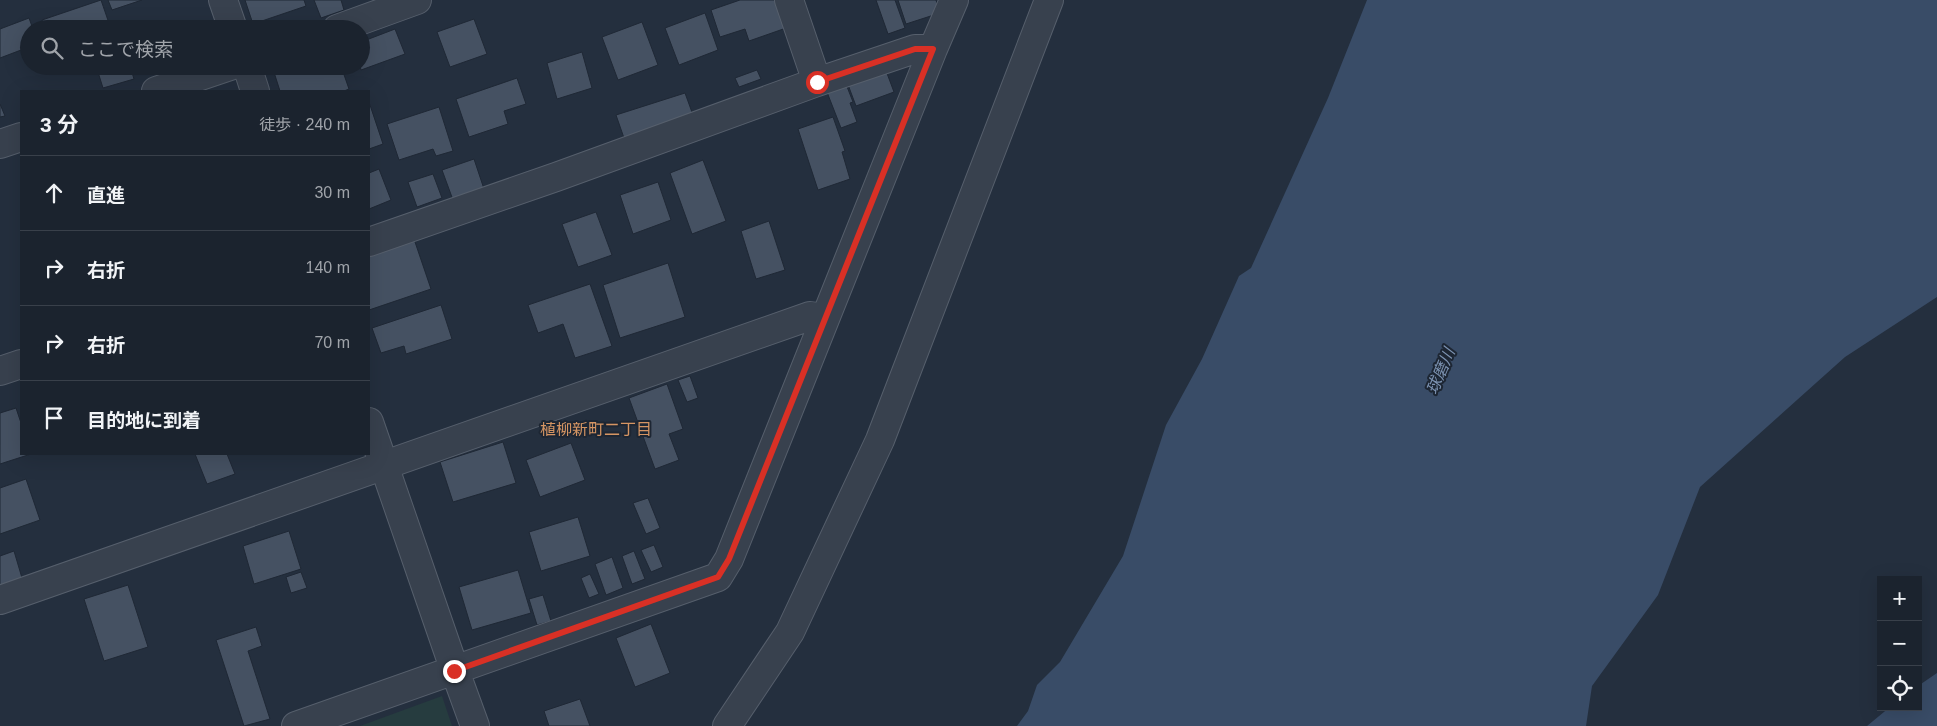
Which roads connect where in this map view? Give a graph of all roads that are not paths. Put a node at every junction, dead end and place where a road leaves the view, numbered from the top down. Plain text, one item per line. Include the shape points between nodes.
1 (223, 0) edge
2 (417, 0) edge
3 (789, 0) edge
4 (954, 0) edge
5 (1049, 0) edge
6 (230, 20) edge
7 (362, 20) edge
8 (933, 49) junction
9 (203, 75) edge
10 (250, 75) edge
11 (817, 82) junction
12 (159, 90) edge
13 (255, 90) edge
14 (20, 137) edge
15 (0, 144) edge
16 (370, 242) edge
17 (825, 318) junction
18 (20, 364) edge
19 (0, 371) edge
20 (370, 425) edge
21 (384, 465) junction
22 (0, 600) edge
23 (454, 671) junction
24 (296, 726) edge
25 (475, 726) edge
26 (726, 726) edge

1 - 6 street
2 - 7 street
3 - 11 street
4 - 8 street
5 - 26 street via 880,440 790,632
8 - 11 street via 915,49
8 - 17 street
9 - 12 street
10 - 13 street
11 - 16 street
14 - 15 street
17 - 21 street via 810,316
17 - 23 street via 729,559 718,577
18 - 19 street
20 - 21 street
21 - 22 street
21 - 23 street
23 - 24 street
23 - 25 street

